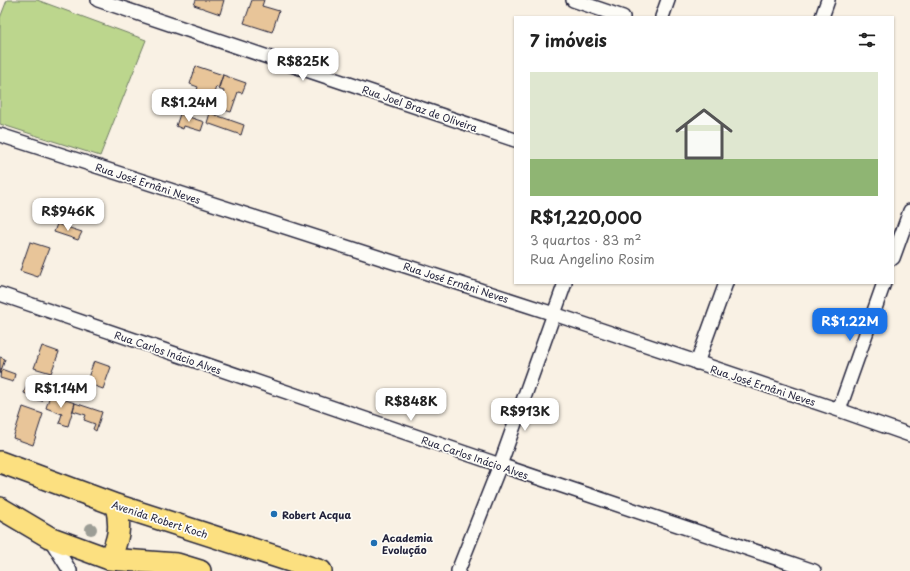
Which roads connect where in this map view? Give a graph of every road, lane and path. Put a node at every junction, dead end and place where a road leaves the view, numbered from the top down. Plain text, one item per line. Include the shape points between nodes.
1 (98, 0) edge
2 (572, 0) edge
3 (668, 0) edge
4 (828, 0) edge
5 (620, 16) edge
6 (662, 16) edge
7 (822, 16) edge
8 (0, 135) edge
9 (514, 140) edge
10 (910, 211) edge
11 (894, 255) edge
12 (566, 284) edge
13 (726, 284) edge
14 (884, 284) edge
15 (0, 294) edge
16 (554, 314) junction
17 (697, 363) junction
18 (839, 410) junction
19 (910, 435) edge
20 (0, 462) edge
21 (500, 465) junction
22 (116, 504) junction
23 (0, 508) edge
24 (48, 537) junction
25 (111, 565) edge
26 (176, 568) edge
27 (70, 571) edge
28 (200, 571) edge
29 (321, 571) edge
30 (458, 571) edge
31 (814, 571) edge

1 - 9 street, Rua Joel Braz de Oliveira
2 - 5 street
3 - 6 street
4 - 7 street
8 - 16 street, Rua José Ernâni Neves
10 - 11 street
12 - 16 street
13 - 17 street
14 - 18 street
15 - 21 street, Rua Carlos Inácio Alves
16 - 17 street, Rua José Ernâni Neves
16 - 21 street
17 - 18 street, Rua José Ernâni Neves
18 - 19 street, Rua José Ernâni Neves
20 - 22 main road, Avenida Robert Koch
21 - 30 street
21 - 31 street, Rua Carlos Inácio Alves
22 - 25 main road via 119,526
22 - 29 main road, Avenida Robert Koch
23 - 24 main road
24 - 25 main road
24 - 27 street
25 - 26 main road
26 - 28 main road

